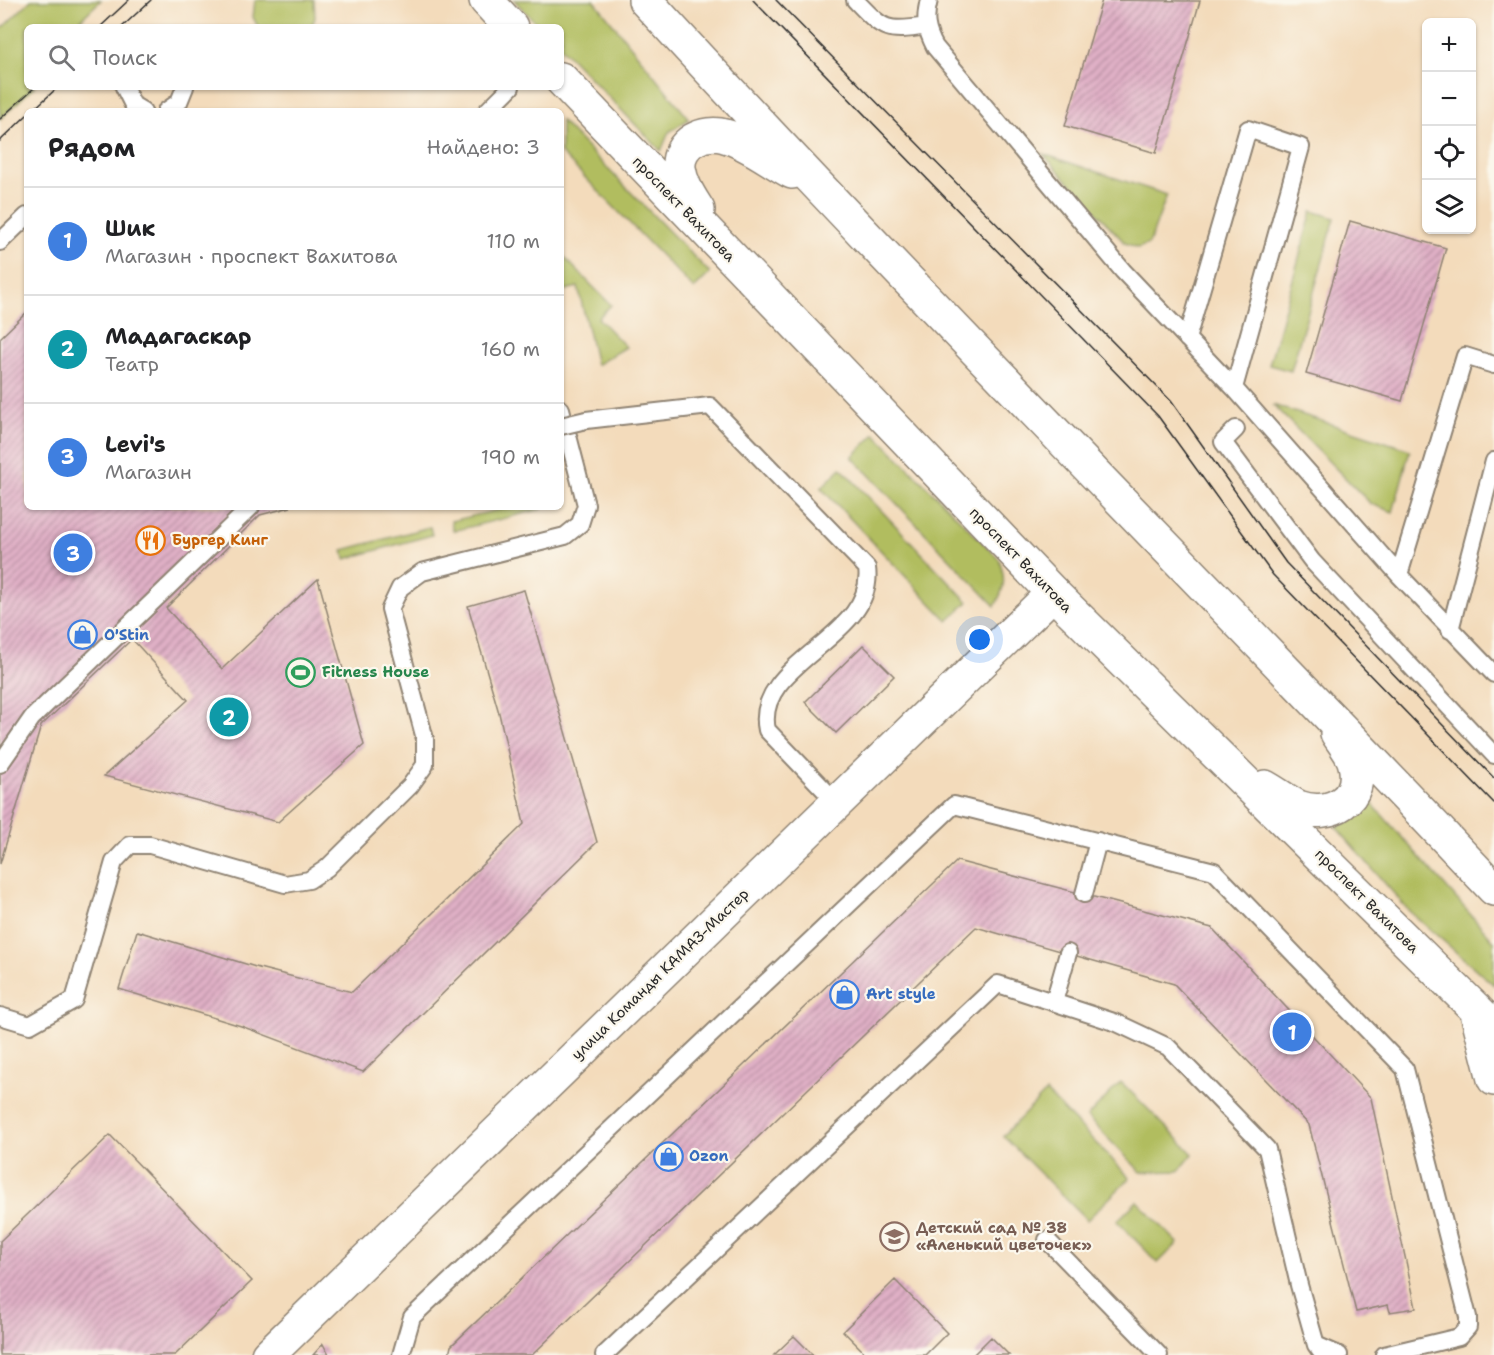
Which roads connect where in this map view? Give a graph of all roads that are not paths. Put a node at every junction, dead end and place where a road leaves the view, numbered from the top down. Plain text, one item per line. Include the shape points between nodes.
1 (486, 0) edge
2 (645, 0) edge
3 (855, 0) edge
4 (929, 0) edge
5 (509, 24) edge
6 (926, 26) junction
7 (564, 82) edge
8 (125, 90) edge
9 (184, 90) edge
10 (508, 90) edge
11 (138, 108) edge
12 (170, 108) edge
13 (490, 108) edge
14 (814, 184) junction
15 (24, 219) edge
16 (0, 242) edge
17 (727, 254) junction
18 (1187, 339) junction
19 (1494, 365) edge
20 (1234, 388) junction
21 (564, 421) edge
22 (564, 425) edge
23 (1236, 429) dead end
24 (1494, 461) edge
25 (248, 510) edge
26 (1399, 575) junction
27 (1053, 593) junction
28 (1450, 630) junction
29 (1494, 674) edge
30 (1315, 699) junction
31 (1494, 754) edge
32 (0, 764) edge
33 (1230, 766) junction
34 (837, 803) junction
35 (1098, 841) junction
36 (1491, 884) edge
37 (1084, 894) dead end
38 (1068, 953) dead end
39 (1054, 1002) junction
40 (0, 1016) edge
41 (1485, 1018) edge
42 (1494, 1079) edge
43 (1047, 1240) dead end
44 (1320, 1350) edge
45 (267, 1355) edge
46 (401, 1355) edge
47 (604, 1355) edge
48 (1159, 1355) edge
49 (1339, 1355) edge
50 (1384, 1355) edge

1 - 5 main road
2 - 14 main road
3 - 6 lane via 886,27
4 - 6 lane
6 - 18 lane via 935,47 955,71 1123,271
7 - 17 main road, проспект Вахитова
8 - 11 lane
9 - 12 lane via 179,102
10 - 13 lane
14 - 17 main road via 727,136 711,134 690,142 679,165 681,176 687,194
14 - 30 main road
15 - 16 lane
17 - 27 main road, проспект Вахитова
18 - 20 lane
18 - 20 lane via 1248,129 1301,147
19 - 26 lane via 1465,356
20 - 26 lane
21 - 40 lane via 586,506 580,524 565,536 422,572 400,588 394,598 390,609 425,739 425,765 410,786 327,868 309,880 285,884 150,845 130,845 114,862 74,1000 30,1025
22 - 34 lane, bridge via 710,406 867,568 869,582 860,607 777,687 766,707 767,730
23 - 31 lane via 1223,442 1312,561
24 - 28 lane
25 - 32 lane via 32,718
26 - 28 lane
27 - 33 main road, проспект Вахитова
27 - 34 main road, улица Команды КАМАЗ-Мастер
28 - 29 lane
30 - 33 main road via 1354,761 1355,784 1344,803 1324,812 1298,807
30 - 36 main road
33 - 41 main road, проспект Вахитова
34 - 45 main road, улица Команды КАМАЗ-Мастер
35 - 37 lane
35 - 46 lane via 954,805 412,1317
35 - 50 lane via 1214,871 1405,1069 1468,1322 1459,1337
38 - 39 lane
39 - 44 lane via 1117,1023 1168,1047 1267,1149 1299,1285
39 - 47 lane via 998,984
41 - 42 main road
43 - 48 lane
44 - 49 lane

